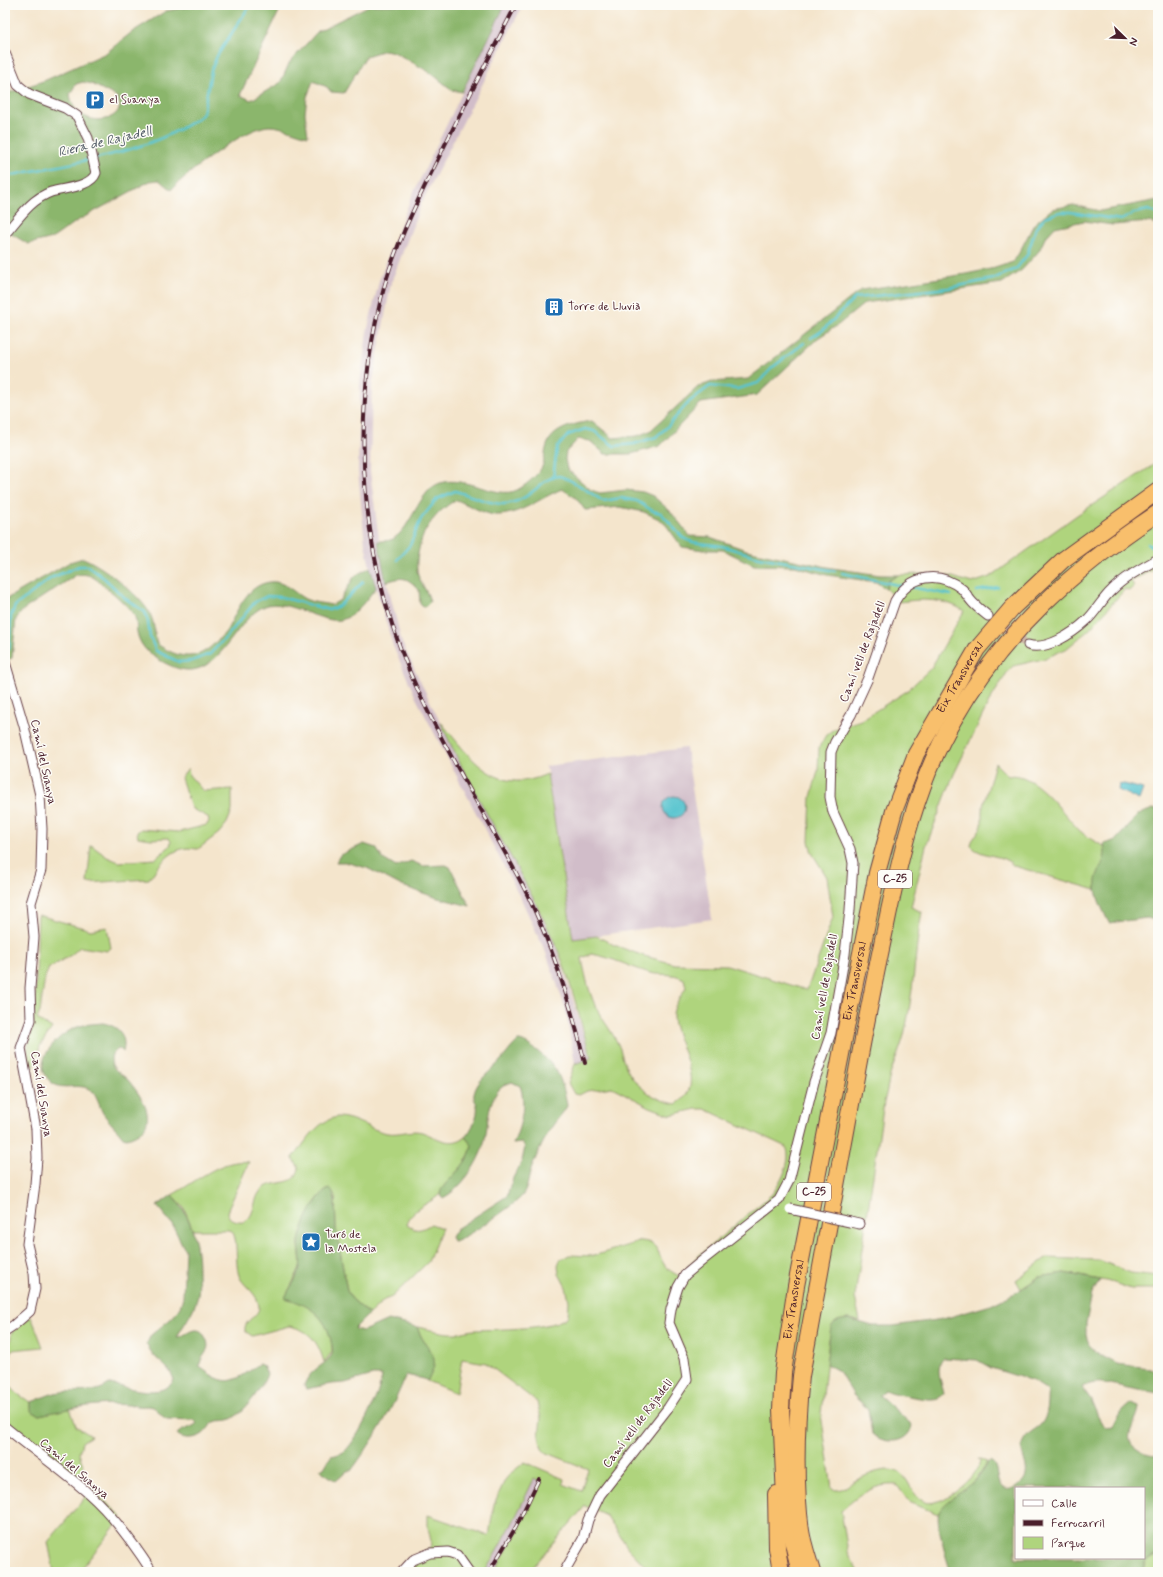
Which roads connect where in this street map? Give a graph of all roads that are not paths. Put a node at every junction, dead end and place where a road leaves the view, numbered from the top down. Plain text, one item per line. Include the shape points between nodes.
1 (5, 53) edge
2 (5, 234) edge
3 (1158, 491) edge
4 (1158, 513) edge
5 (1158, 559) edge
6 (988, 616) tunnel mouth
7 (1028, 645) tunnel mouth
8 (5, 662) edge
9 (777, 1202) junction
10 (855, 1223) dead end
11 (5, 1330) edge
12 (781, 1409) junction
13 (5, 1427) edge
14 (801, 1532) junction
15 (467, 1568) edge
16 (152, 1572) edge
17 (402, 1572) edge
18 (564, 1572) edge
19 (781, 1572) edge
20 (800, 1572) edge
21 (812, 1572) edge
22 (815, 1572) edge

1 - 2 street via 18,85 29,94 65,108 77,116 88,138 95,173 85,183 49,193 26,208
3 - 12 highway, Eix Transversal / C-25 via 1064,558 1012,608 977,649 916,754 894,811 877,873 796,1286 783,1373
4 - 14 highway, Eix Transversal / C-25 via 1076,572 1027,620 993,659 954,718 932,762 912,815 896,876 868,1014 801,1376 796,1454
5 - 7 street via 1111,590 1086,621 1061,638 1036,647
6 - 9 street, Camí vell de Rajadell via 964,590 950,582 925,578 914,580 906,586 895,601 866,683 832,748 832,804 835,819 850,849 852,863 850,910 831,1033 814,1082 789,1181
8 - 11 street, Camí del Suanya via 24,726 40,795 42,829 41,870 31,903 34,937 30,988 31,1020 21,1048 36,1129 36,1178 27,1244 36,1289 30,1312
9 - 10 street, bridge via 782,1207
9 - 18 street, Camí vell de Rajadell via 685,1275 678,1287 669,1324 684,1358 687,1379 668,1408 600,1496 588,1520 583,1539
12 - 19 highway via 775,1445 777,1548
12 - 20 highway, Eix Transversal / C-25 via 785,1499
13 - 16 street, Camí del Suanya via 89,1494 115,1520
14 - 21 highway, Eix Transversal / C-25
14 - 22 highway
15 - 17 street via 457,1555 448,1552 430,1553 413,1560

